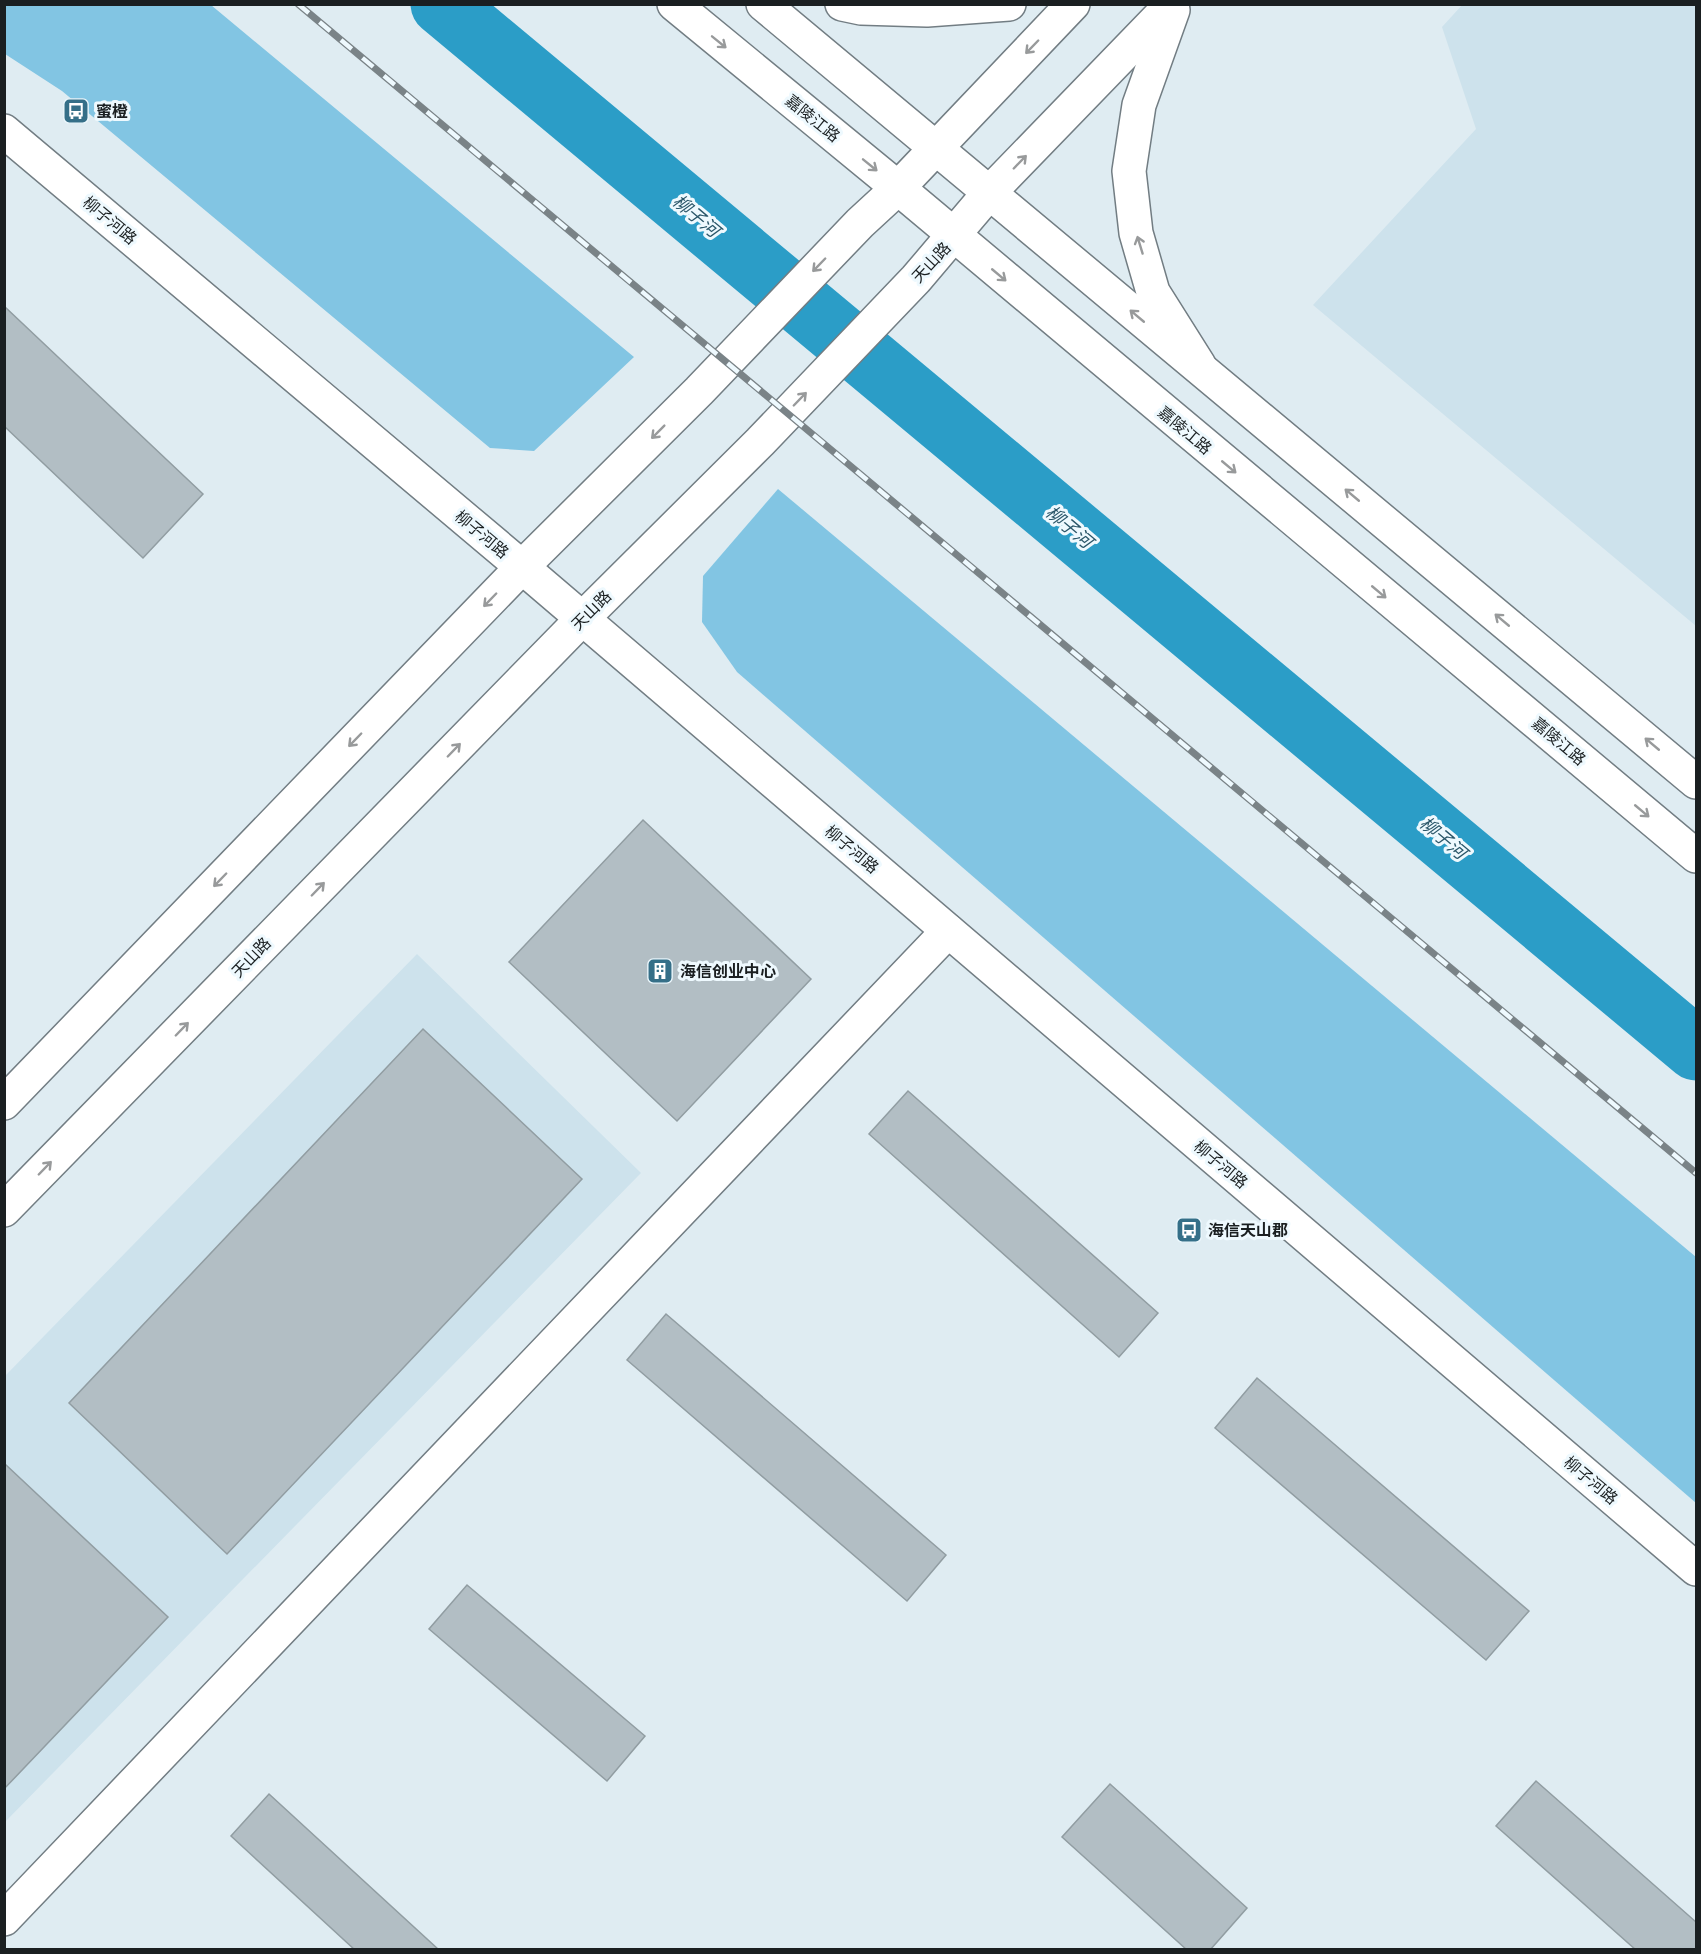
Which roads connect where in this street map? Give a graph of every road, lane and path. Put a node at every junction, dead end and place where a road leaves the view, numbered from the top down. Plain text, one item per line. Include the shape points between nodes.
1 (674, 4) edge
2 (763, 4) edge
3 (842, 4) edge
4 (1009, 4) edge
5 (1073, 4) edge
6 (1173, 4) edge
7 (4, 130) edge
8 (933, 148) junction
9 (898, 188) junction
10 (989, 193) junction
11 (954, 237) junction
12 (1203, 371) junction
13 (522, 567) junction
14 (582, 619) junction
15 (1696, 782) edge
16 (1696, 856) edge
17 (948, 931) junction
18 (4, 1103) edge
19 (4, 1210) edge
20 (1696, 1569) edge
21 (4, 1919) edge

1 -> 9 street, 嘉陵江路
2 - 8 street
3 - 4 street via 927,10
5 -> 8 street
10 -> 6 street, 天山路
12 -> 6 street via 1154,292 1136,233 1129,171 1139,105
7 - 13 street, 柳子河路
8 - 9 street
8 - 10 street
9 - 11 street, 嘉陵江路
9 -> 13 street via 860,222 699,391
10 - 11 street, 天山路
12 -> 10 street
14 -> 11 street, 天山路 via 760,442
11 -> 16 street, 嘉陵江路
15 -> 12 street
13 - 14 street, 柳子河路
13 -> 18 street
14 - 17 street, 柳子河路
19 -> 14 street, 天山路
17 - 20 street, 柳子河路
17 - 21 street

